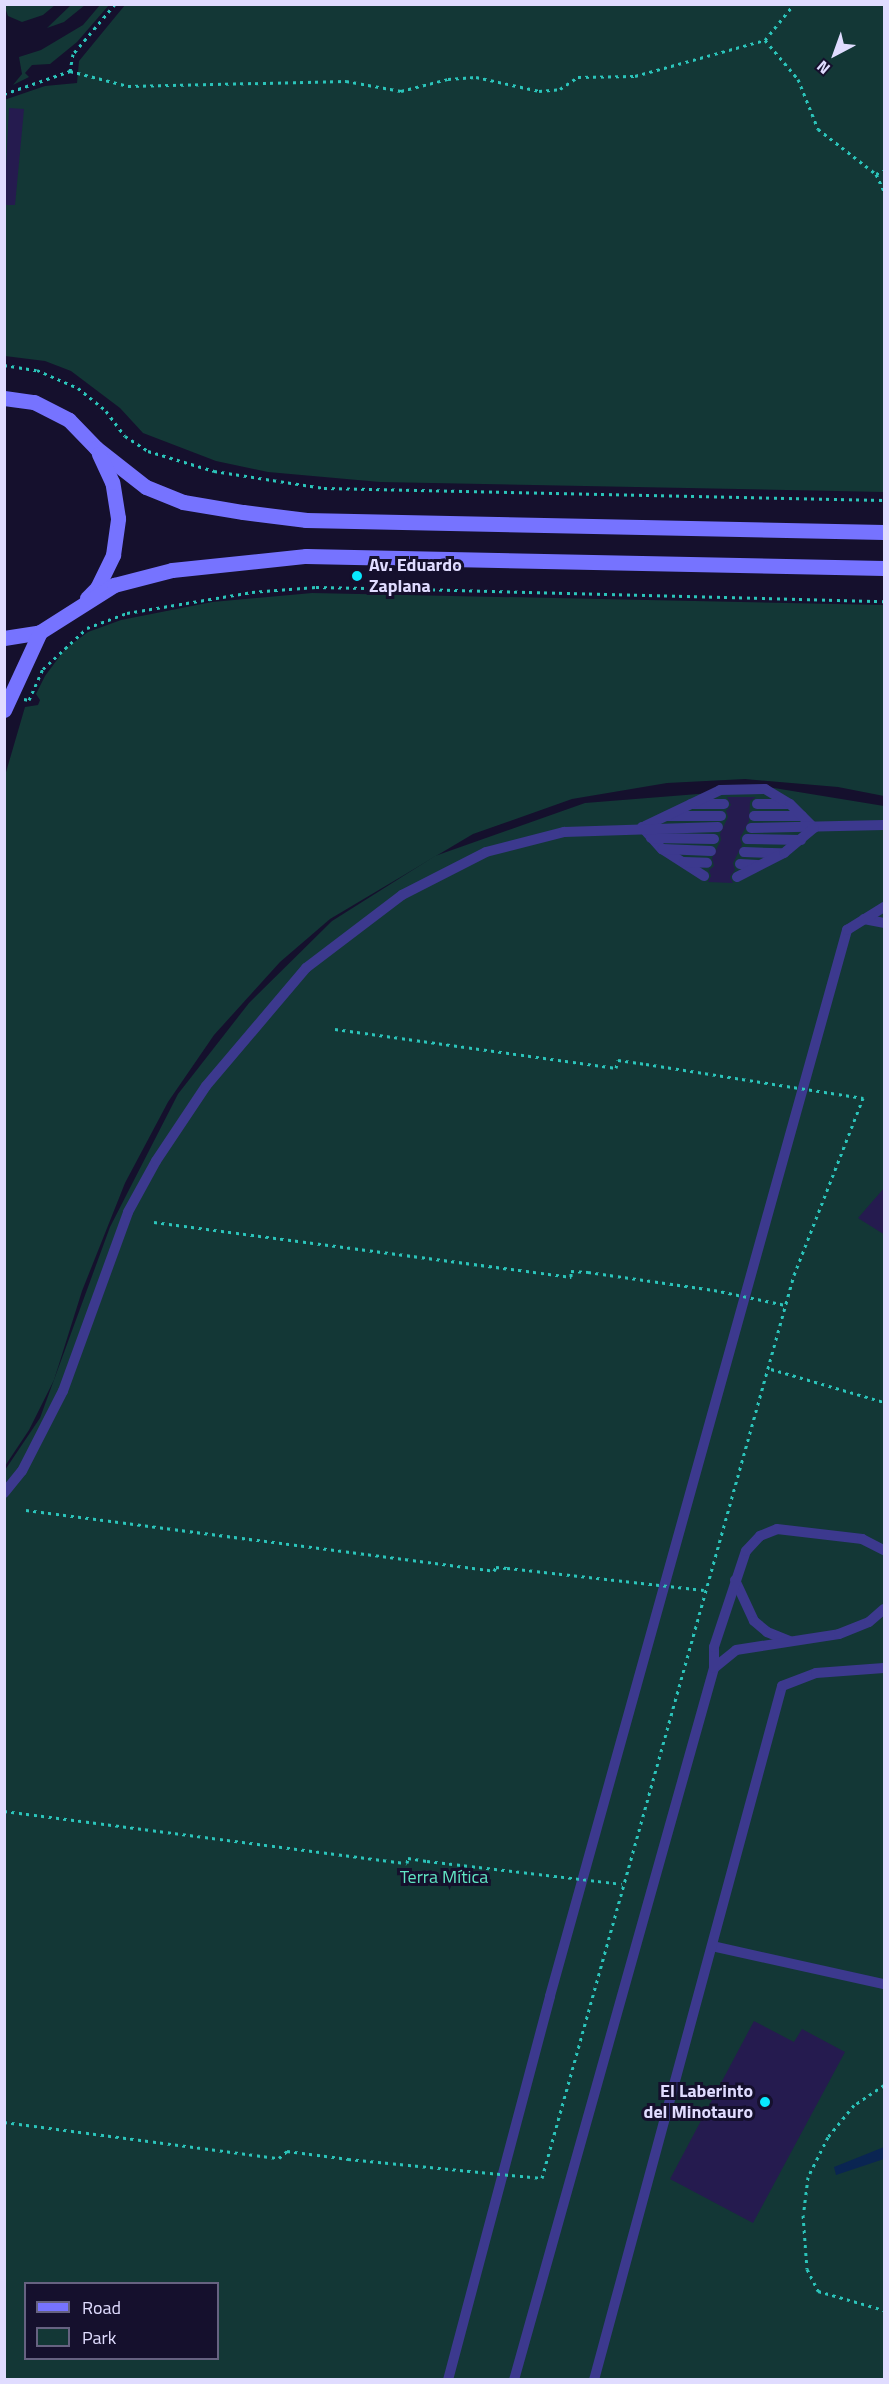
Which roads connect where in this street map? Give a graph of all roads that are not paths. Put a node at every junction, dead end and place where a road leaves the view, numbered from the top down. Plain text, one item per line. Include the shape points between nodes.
1 (4, 398) edge
2 (96, 448) junction
3 (885, 532) edge
4 (885, 568) edge
5 (72, 614) junction
6 (40, 632) junction
7 (4, 638) edge
8 (6, 702) edge
9 (686, 804) junction
10 (724, 804) dead end
11 (757, 804) dead end
12 (790, 804) junction
13 (663, 816) junction
14 (721, 816) dead end
15 (754, 816) dead end
16 (802, 816) junction
17 (885, 825) edge
18 (642, 827) junction
19 (751, 828) dead end
20 (814, 828) junction
21 (651, 838) junction
22 (747, 839) dead end
23 (801, 840) junction
24 (662, 849) junction
25 (711, 851) dead end
26 (744, 852) dead end
27 (784, 853) junction
28 (682, 862) junction
29 (707, 863) dead end
30 (740, 864) dead end
31 (762, 865) junction
32 (704, 876) dead end
33 (737, 877) dead end
34 (885, 907) edge
35 (864, 919) junction
36 (885, 923) edge
37 (4, 1493) edge
38 (885, 1550) edge
39 (735, 1580) junction
40 (885, 1609) edge
41 (792, 1642) junction
42 (714, 1668) junction
43 (885, 1668) edge
44 (712, 1946) junction
45 (885, 1984) edge
46 (448, 2379) edge
47 (514, 2379) edge
48 (594, 2379) edge

1 - 2 main road via 34,402 69,420
2 - 3 main road via 146,487 183,502 306,520
2 - 5 main road via 114,491 118,518 113,555 97,588
4 - 5 main road via 528,557 306,556 172,570 114,585
5 - 6 main road
6 - 7 main road
6 - 8 main road
9 - 10 lane
9 - 12 lane via 720,790 765,789
9 - 13 lane
11 - 12 lane
12 - 16 lane
13 - 14 lane
13 - 18 lane
15 - 16 lane
16 - 20 lane
17 - 20 lane
18 - 21 lane
18 - 21 lane via 716,833
18 - 37 lane via 564,831 486,852 402,895 306,968 206,1086 156,1161 128,1212 63,1391 22,1471
19 - 20 lane
20 - 23 lane
21 - 24 lane
22 - 23 lane
23 - 27 lane
24 - 25 lane
24 - 28 lane
26 - 27 lane
27 - 31 lane
28 - 29 lane
28 - 32 lane
30 - 31 lane
31 - 33 lane
34 - 35 lane
35 - 36 lane
35 - 46 lane via 847,930 550,1996
38 - 39 lane via 862,1539 777,1529 760,1536 746,1551
39 - 41 lane via 754,1621 767,1632
39 - 42 lane via 714,1647
40 - 41 lane via 869,1622 839,1634
41 - 42 lane via 736,1650
42 - 47 lane
43 - 44 lane via 816,1673 782,1686
44 - 45 lane
44 - 48 lane

